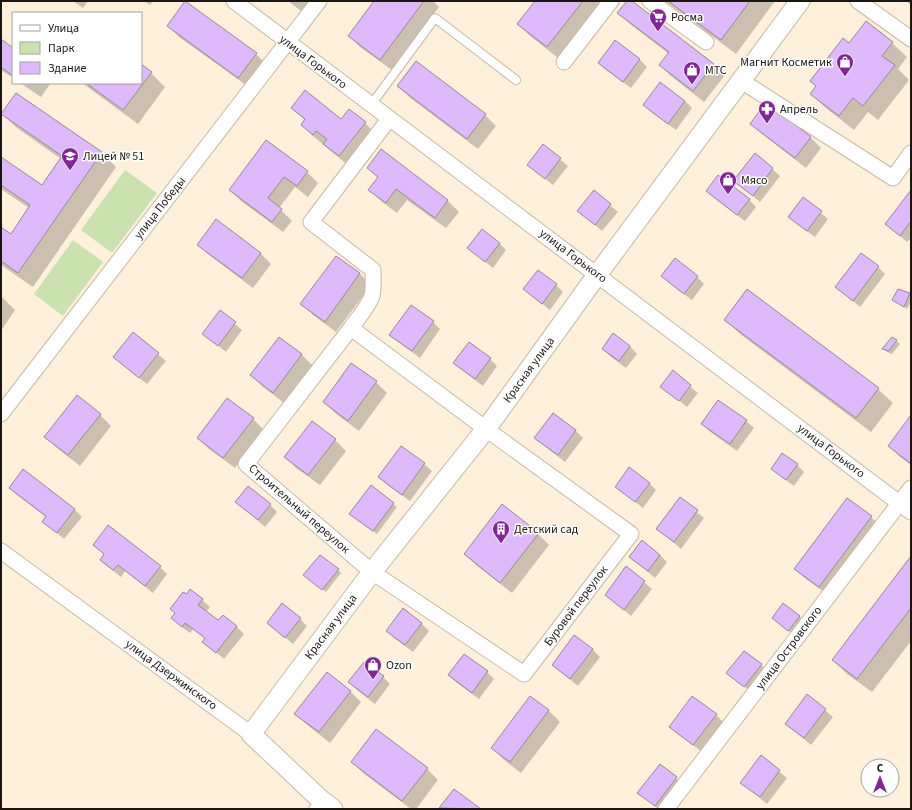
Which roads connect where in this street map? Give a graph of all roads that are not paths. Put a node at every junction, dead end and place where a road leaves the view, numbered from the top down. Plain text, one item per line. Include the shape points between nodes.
1 (234, 1) edge
2 (319, 1) edge
3 (611, 1) edge
4 (650, 1) edge
5 (800, 1) edge
6 (858, 1) edge
7 (911, 39) edge
8 (288, 42) junction
9 (706, 42) dead end
10 (564, 62) dead end
11 (516, 80) dead end
12 (740, 80) junction
13 (371, 105) junction
14 (389, 119) junction
15 (911, 153) edge
16 (597, 275) junction
17 (351, 328) junction
18 (1, 414) edge
19 (486, 429) junction
20 (911, 488) edge
21 (905, 507) edge
22 (1, 551) edge
23 (372, 572) junction
24 (251, 734) junction
25 (322, 806) edge
26 (666, 809) edge

1 - 8 street, улица Горького
2 - 8 street, улица Победы
3 - 10 street
4 - 9 street
5 - 12 street, Красная улица
6 - 7 street
8 - 13 street, улица Горького
8 - 18 street, улица Победы
11 - 13 lane via 435,18
12 - 15 street via 893,178
12 - 16 street, Красная улица
13 - 14 street, улица Горького
14 - 16 street, улица Горького
14 - 17 street, Строительный переулок via 311,222 373,270 372,296
16 - 19 street, Красная улица
16 - 21 street, улица Горького
17 - 19 street
17 - 23 street, Строительный переулок via 246,464
19 - 23 street, Красная улица
19 - 23 street, Буровой переулок via 631,534 524,674
20 - 21 street, улица Островского
21 - 26 street, улица Островского
22 - 24 street, улица Дзержинского
23 - 24 street, Красная улица
24 - 25 street, улица Дзержинского

